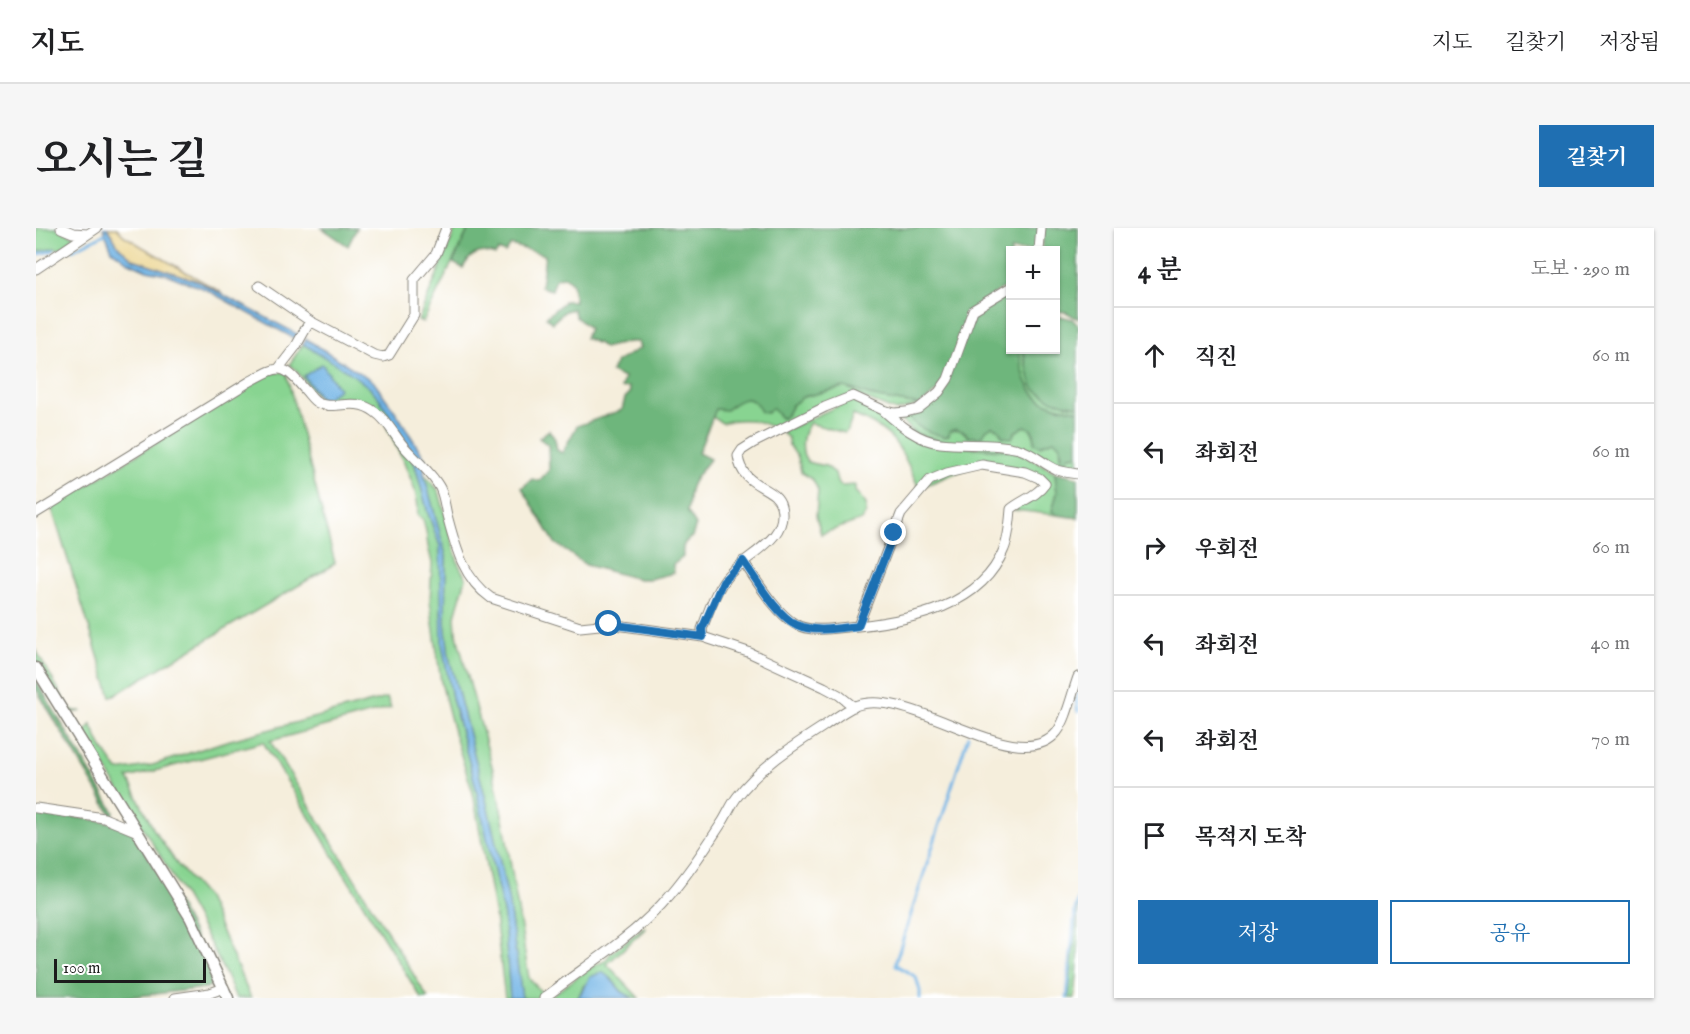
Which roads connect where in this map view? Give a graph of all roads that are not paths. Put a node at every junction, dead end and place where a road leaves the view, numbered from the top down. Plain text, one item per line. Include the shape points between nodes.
1 (61, 228) edge
2 (97, 228) edge
3 (446, 228) edge
4 (1041, 228) edge
5 (88, 234) junction
6 (1040, 246) edge
7 (36, 269) edge
8 (259, 286) dead end
9 (1006, 290) edge
10 (308, 326) junction
11 (279, 368) junction
12 (883, 410) junction
13 (1078, 474) edge
14 (36, 513) edge
15 (743, 561) junction
16 (858, 626) junction
17 (703, 637) junction
18 (36, 668) edge
19 (1078, 677) edge
20 (854, 707) junction
21 (36, 808) edge
22 (138, 832) junction
23 (226, 993) edge
24 (175, 998) edge
25 (544, 998) edge

1 - 5 street
2 - 5 street
3 - 10 street via 436,254 414,280 414,315 388,355 374,355
4 - 6 street
5 - 7 street
8 - 10 street
9 - 12 street via 973,310 939,392 912,411
10 - 11 street
11 - 14 street via 249,382
11 - 17 street via 288,371 318,403 363,405 386,422 441,489 460,558 479,590 490,598 580,627 609,624
12 - 13 street via 899,425 938,443 1018,448 1056,469
12 - 15 street via 853,396 742,450 738,456 739,469 780,502 782,519 773,537
15 - 16 street via 784,616 797,626
15 - 17 street via 723,581 702,629
16 - 16 street via 932,611 968,592 985,579 1005,548 1011,508 1045,484 1025,472 982,465 930,480 901,514
17 - 20 street via 748,652 832,691
18 - 22 street
19 - 20 street via 1062,724 1046,741 1033,745 1003,743 896,706 867,703
20 - 25 street via 784,752 757,776 735,799 696,862 663,903 619,943
21 - 22 street via 104,818
22 - 23 street via 199,934
23 - 24 street

